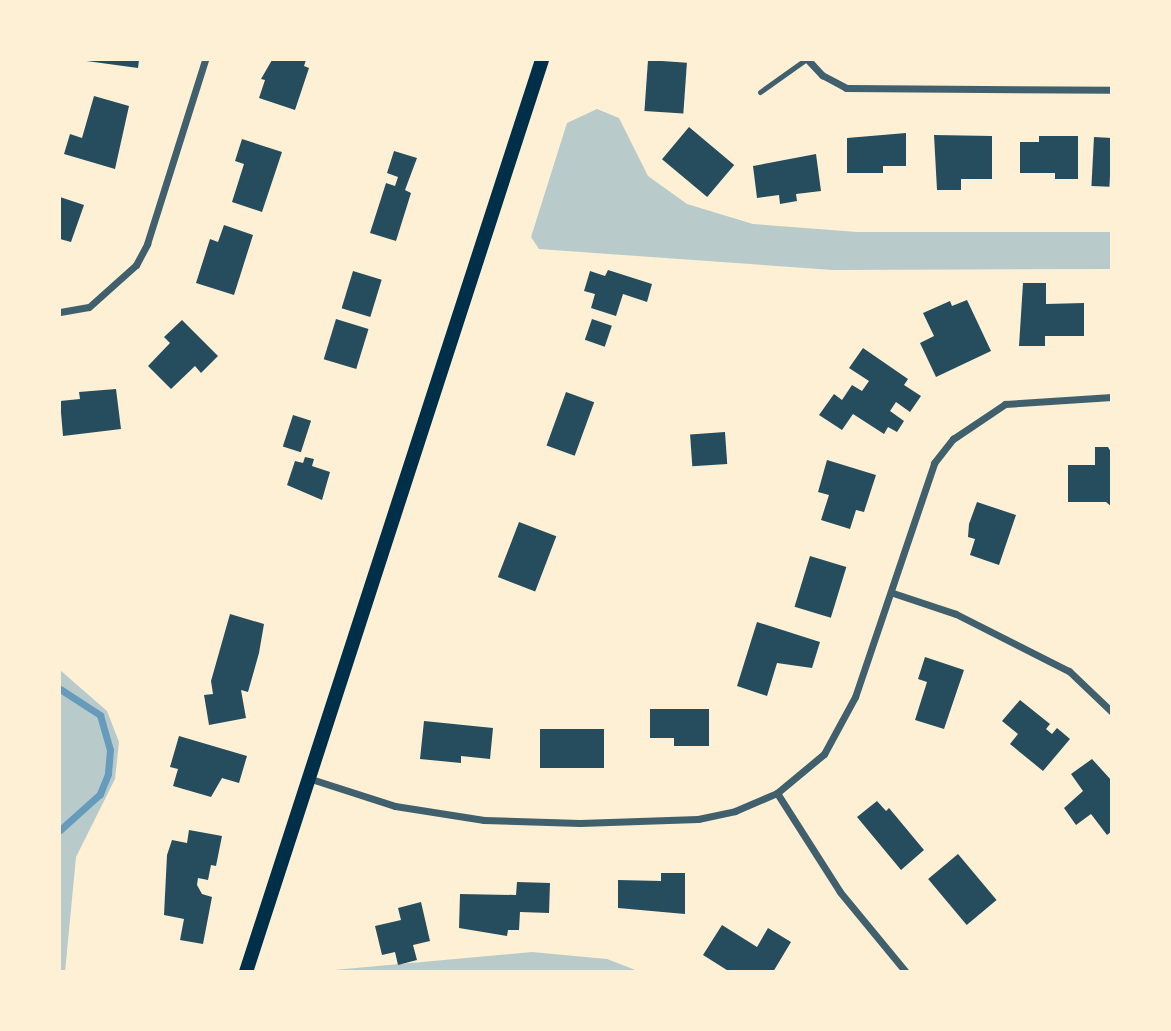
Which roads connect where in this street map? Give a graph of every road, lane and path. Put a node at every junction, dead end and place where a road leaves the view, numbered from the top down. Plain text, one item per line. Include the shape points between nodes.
1 (205, 60) edge
2 (542, 60) edge
3 (806, 60) edge
4 (1111, 90) edge
5 (760, 92) dead end
6 (60, 312) edge
7 (1111, 397) edge
8 (893, 593) junction
9 (1111, 712) edge
10 (308, 778) junction
11 (777, 793) junction
12 (246, 971) edge
13 (906, 971) edge

1 - 6 street via 147,244 136,265 89,307
2 - 10 main road
3 - 4 street via 846,88
3 - 5 lane
7 - 8 street via 1005,404 953,439 934,463
8 - 9 street via 956,614 1069,671
8 - 11 street via 855,696 835,735 815,762
10 - 11 street via 436,816 498,820 698,819 735,811
10 - 12 main road
11 - 13 street via 841,892

